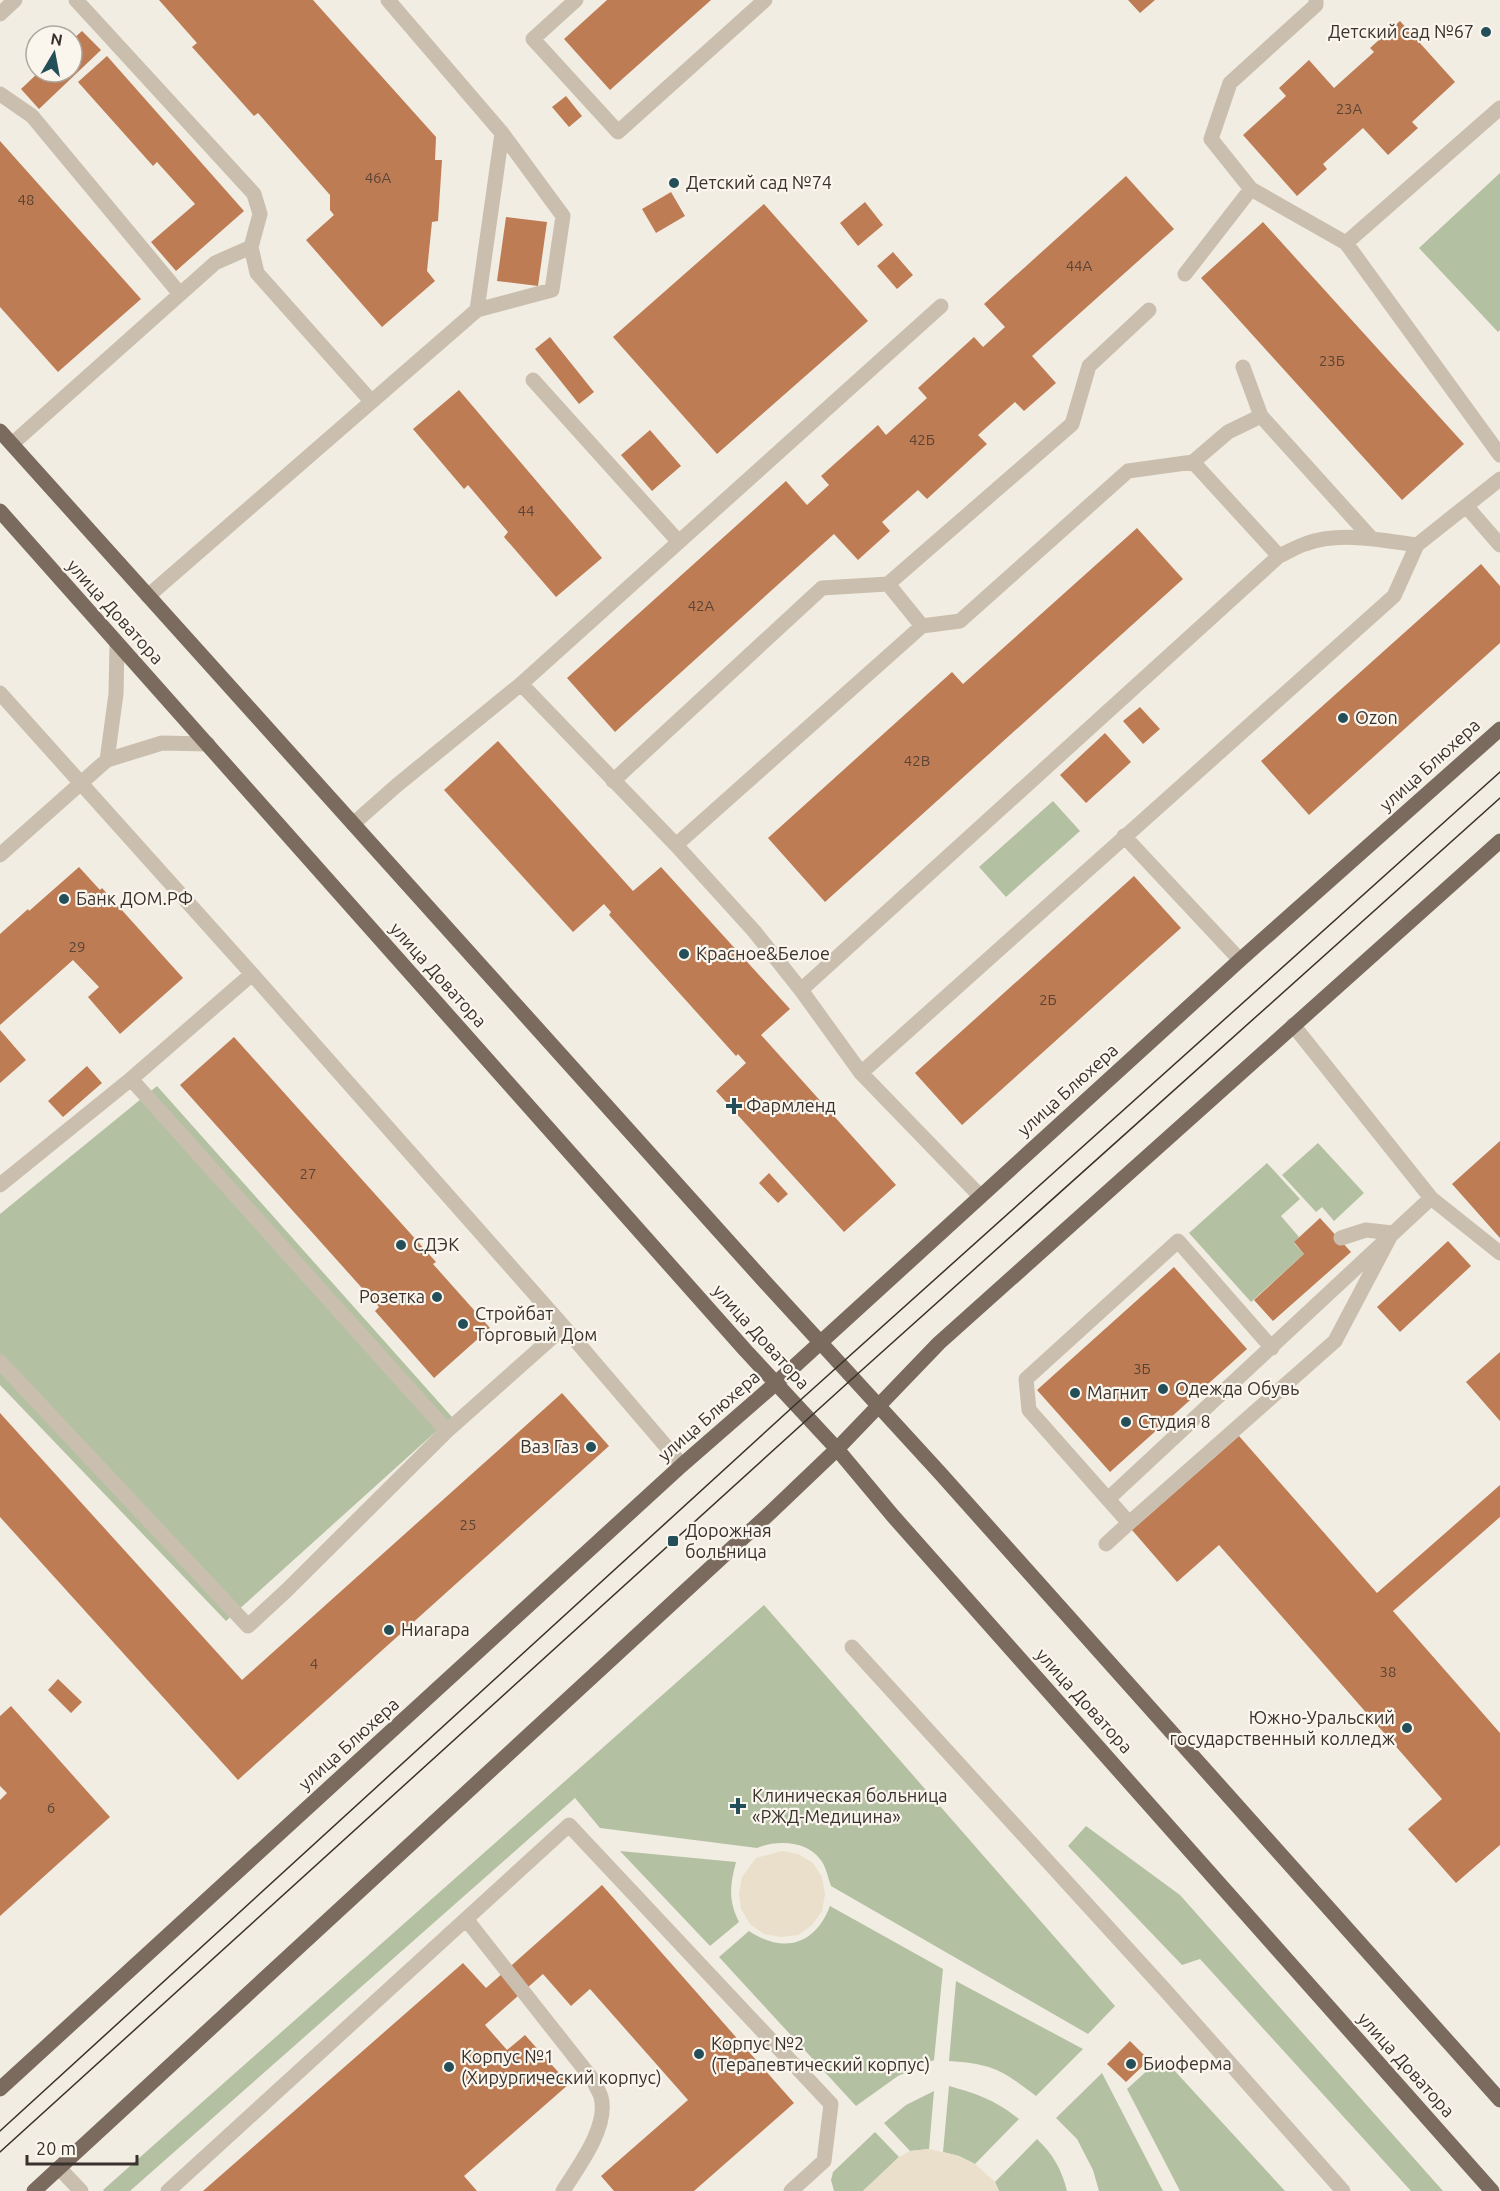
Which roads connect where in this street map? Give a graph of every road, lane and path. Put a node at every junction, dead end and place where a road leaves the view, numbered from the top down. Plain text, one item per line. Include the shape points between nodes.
1 (15, 0) edge
2 (76, 0) edge
3 (388, 0) edge
4 (576, 0) edge
5 (765, 0) edge
6 (1316, 0) edge
7 (0, 14) edge
8 (0, 94) edge
9 (1500, 108) edge
10 (502, 133) junction
11 (1251, 189) junction
12 (1346, 243) junction
13 (252, 247) junction
14 (1185, 274) dead end
15 (180, 294) junction
16 (941, 306) dead end
17 (477, 310) junction
18 (1149, 310) dead end
19 (1244, 366) dead end
20 (533, 380) dead end
21 (371, 401) junction
22 (1261, 416) junction
23 (0, 431) edge
24 (12, 444) junction
25 (1500, 455) edge
26 (1193, 462) junction
27 (1500, 479) edge
28 (1467, 507) junction
29 (0, 511) edge
30 (1372, 539) junction
31 (678, 541) junction
32 (1417, 545) junction
33 (1500, 545) edge
34 (1280, 556) junction
35 (888, 584) junction
36 (148, 596) junction
37 (922, 626) junction
38 (117, 644) junction
39 (520, 684) junction
40 (0, 693) edge
41 (1500, 729) edge
42 (208, 744) junction
43 (107, 760) junction
44 (613, 781) junction
45 (81, 782) junction
46 (353, 824) junction
47 (1124, 836) junction
48 (1500, 842) edge
49 (676, 845) junction
50 (0, 855) edge
51 (1240, 960) junction
52 (252, 974) junction
53 (801, 990) junction
54 (1293, 1025) junction
55 (861, 1073) junction
56 (131, 1079) junction
57 (0, 1185) edge
58 (980, 1196) junction
59 (1431, 1198) junction
60 (1392, 1233) junction
61 (1341, 1238) dead end
62 (1500, 1253) edge
63 (564, 1327) junction
64 (820, 1342) junction
65 (1272, 1348) junction
66 (0, 1362) edge
67 (776, 1383) junction
68 (876, 1405) junction
69 (447, 1431) junction
70 (837, 1449) junction
71 (682, 1465) junction
72 (1108, 1499) junction
73 (1129, 1523) junction
74 (1106, 1544) dead end
75 (852, 1647) dead end
76 (466, 1919) junction
77 (0, 2089) edge
78 (1500, 2100) edge
79 (59, 2168) junction
80 (34, 2191) edge
81 (81, 2191) edge
82 (168, 2191) edge
83 (563, 2191) edge
84 (791, 2191) edge
85 (1343, 2191) edge
86 (1492, 2191) edge

1 - 7 street
2 - 13 street via 254,194 260,214
3 - 10 street
4 - 5 street via 533,39 618,132
6 - 11 street via 1316,5 1230,83 1211,139
8 - 15 street via 32,116
9 - 12 street
10 - 17 street
10 - 17 street via 563,216 552,290
11 - 12 street
11 - 14 street
12 - 25 street
13 - 15 street via 215,263
13 - 21 street via 256,273
15 - 24 street
16 - 31 street
17 - 21 street
18 - 35 street via 1089,366 1072,424
19 - 22 street
20 - 31 street
21 - 36 street
22 - 26 street via 1228,432
22 - 30 street
23 - 24 main road, улица Доватора
24 - 36 main road, улица Доватора
26 - 34 street
26 - 37 street via 1128,471 960,621
27 - 28 street
28 - 32 street
28 - 33 street
29 - 38 main road, улица Доватора
30 - 32 street
30 - 34 street via 1340,537 1306,543
31 - 39 street
32 - 47 street via 1394,596
34 - 53 street
35 - 37 street
35 - 44 street via 822,588
36 - 46 main road, улица Доватора
37 - 49 street
38 - 42 main road, улица Доватора
38 - 43 street via 116,694
39 - 44 street
39 - 46 street
40 - 45 street
41 - 51 main road, улица Блюхера
42 - 43 street via 162,743
42 - 67 main road, улица Доватора
43 - 45 street
44 - 49 street
45 - 50 street
45 - 52 street
46 - 64 main road, улица Доватора
47 - 51 street
47 - 55 street
48 - 54 main road
49 - 53 street
51 - 58 main road, улица Блюхера
52 - 56 street
52 - 63 street
53 - 55 street
54 - 59 street
54 - 68 main road via 939,1343
55 - 58 street
56 - 57 street
56 - 69 street
58 - 64 main road, улица Блюхера
59 - 60 street
59 - 62 street
60 - 61 street via 1366,1230
60 - 65 street
60 - 73 street via 1335,1341
63 - 69 street
63 - 71 street
64 - 67 main road, улица Блюхера
64 - 68 main road, улица Доватора
65 - 72 street
65 - 72 street via 1178,1241 1026,1379 1029,1410
66 - 69 street via 248,1626
67 - 70 main road, улица Доватора
67 - 71 main road, улица Блюхера
68 - 70 main road
68 - 78 main road, улица Доватора
70 - 79 main road
70 - 86 main road, улица Доватора
71 - 77 main road, улица Блюхера
72 - 73 street
73 - 74 street
75 - 85 street
76 - 82 street
76 - 83 street via 592,2080 601,2098 601,2117 592,2144
76 - 84 street via 569,1825 831,2104 825,2160
79 - 80 main road
79 - 81 street

